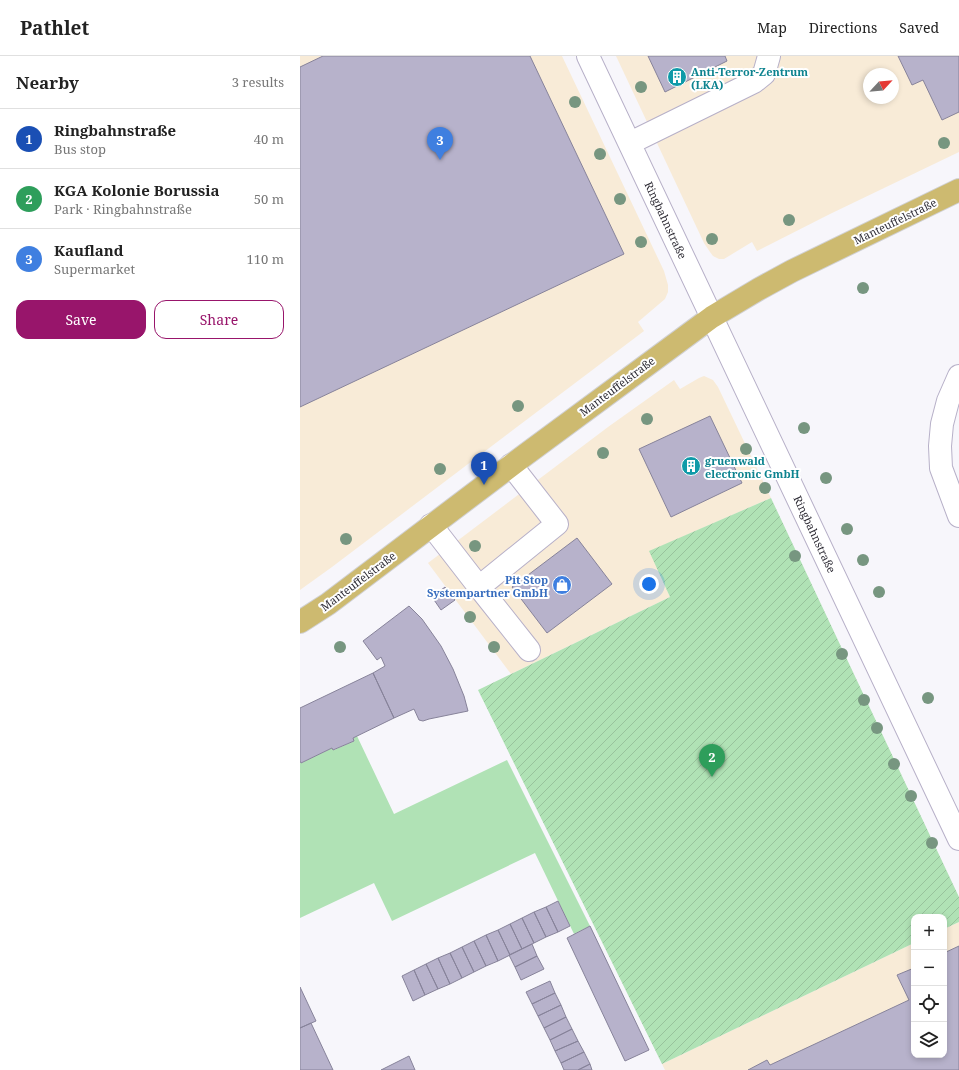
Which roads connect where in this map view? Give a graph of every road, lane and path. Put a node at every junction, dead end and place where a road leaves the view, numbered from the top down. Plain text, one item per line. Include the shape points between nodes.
1 (588, 56) edge
2 (769, 56) edge
3 (630, 143) junction
4 (959, 190) edge
5 (712, 317) junction
6 (959, 376) edge
7 (511, 465) junction
8 (959, 516) edge
9 (432, 525) junction
10 (479, 587) junction
11 (300, 622) edge
12 (529, 650) dead end
13 (959, 839) edge

1 - 3 street, Ringbahnstraße
2 - 3 street via 764,74 754,82
3 - 5 street, Ringbahnstraße
4 - 5 main road, Manteuffelstraße via 792,271
5 - 7 main road, Manteuffelstraße
5 - 13 street, Ringbahnstraße
6 - 8 street via 948,401 940,446 941,468
7 - 9 main road, Manteuffelstraße
7 - 10 street via 557,524
9 - 10 street
9 - 11 main road, Manteuffelstraße
10 - 12 street

